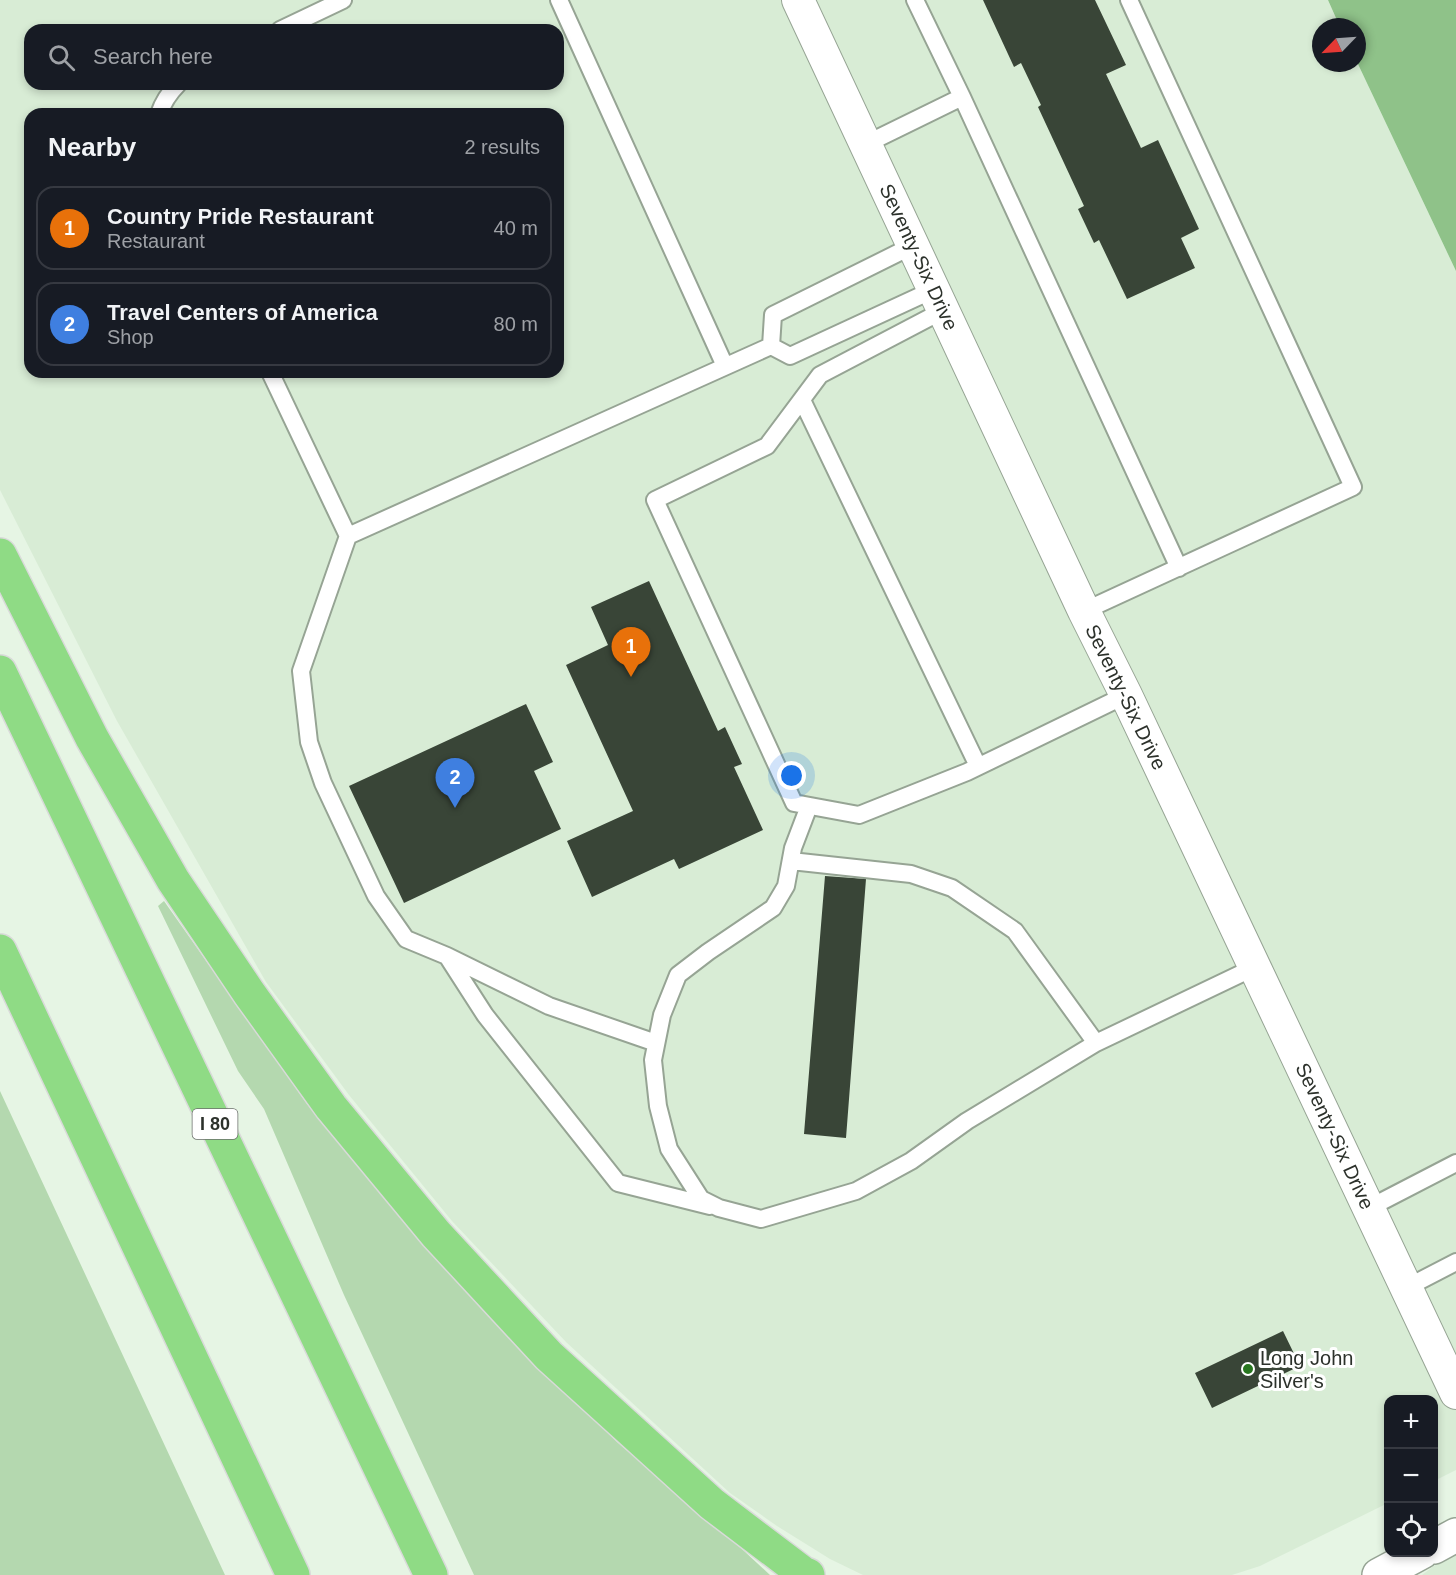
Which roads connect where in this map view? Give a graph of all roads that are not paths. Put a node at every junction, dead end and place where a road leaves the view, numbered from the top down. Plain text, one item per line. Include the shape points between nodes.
1 (343, 0) edge
2 (559, 0) edge
3 (915, 0) edge
4 (1129, 0) edge
5 (802, 1) edge
6 (293, 24) edge
7 (172, 90) edge
8 (962, 97) junction
9 (162, 108) edge
10 (866, 144) junction
11 (914, 245) junction
12 (940, 299) junction
13 (771, 346) junction
14 (725, 366) junction
15 (273, 378) edge
16 (802, 400) junction
17 (348, 536) junction
18 (0, 555) edge
19 (1179, 568) junction
20 (1084, 611) junction
21 (0, 672) edge
22 (1126, 695) junction
23 (978, 766) junction
24 (809, 806) junction
25 (791, 861) junction
26 (0, 951) edge
27 (447, 956) junction
28 (1255, 967) junction
29 (656, 1043) junction
30 (1096, 1043) junction
31 (1456, 1163) edge
32 (719, 1208) junction
33 (1368, 1208) junction
34 (1456, 1262) edge
35 (1406, 1288) junction
36 (1456, 1393) edge
37 (1456, 1535) edge
38 (1438, 1545) edge
39 (1413, 1557) edge
40 (805, 1574) edge
41 (293, 1575) edge
42 (431, 1575) edge
43 (1379, 1575) edge

1 - 6 lane
2 - 14 lane
3 - 8 lane
4 - 19 lane via 1353,487
5 - 10 street, Seventy-Six Drive
7 - 9 lane
8 - 10 lane
8 - 19 lane
10 - 11 street, Seventy-Six Drive
11 - 12 street, Seventy-Six Drive
11 - 13 lane via 773,315
12 - 13 lane via 790,356
12 - 16 lane via 820,375
12 - 20 street, Seventy-Six Drive
13 - 14 lane
14 - 17 lane
15 - 17 lane
16 - 23 lane
16 - 24 lane via 767,446 655,500 794,803
17 - 27 lane via 301,671 309,742 323,783 376,896 406,939
18 - 40 highway via 92,738 173,880 332,1107 436,1234 549,1356 712,1504
19 - 20 lane
20 - 22 street, Seventy-Six Drive
21 - 42 highway, I 80
22 - 23 lane
22 - 28 street, Seventy-Six Drive
23 - 24 lane via 859,815
24 - 25 lane
25 - 29 lane via 786,886 773,908 678,975
25 - 30 lane via 911,874 952,888 1015,931
26 - 41 highway
27 - 29 lane via 549,1006
27 - 32 lane via 485,1015 618,1183
28 - 30 lane
28 - 33 street, Seventy-Six Drive
29 - 32 lane via 653,1060 657,1106 669,1149 701,1199
30 - 32 lane via 967,1121 912,1161 856,1191 761,1219
31 - 33 lane
33 - 35 street, Seventy-Six Drive
34 - 35 lane
35 - 36 street, Seventy-Six Drive
37 - 38 main road
39 - 43 main road

